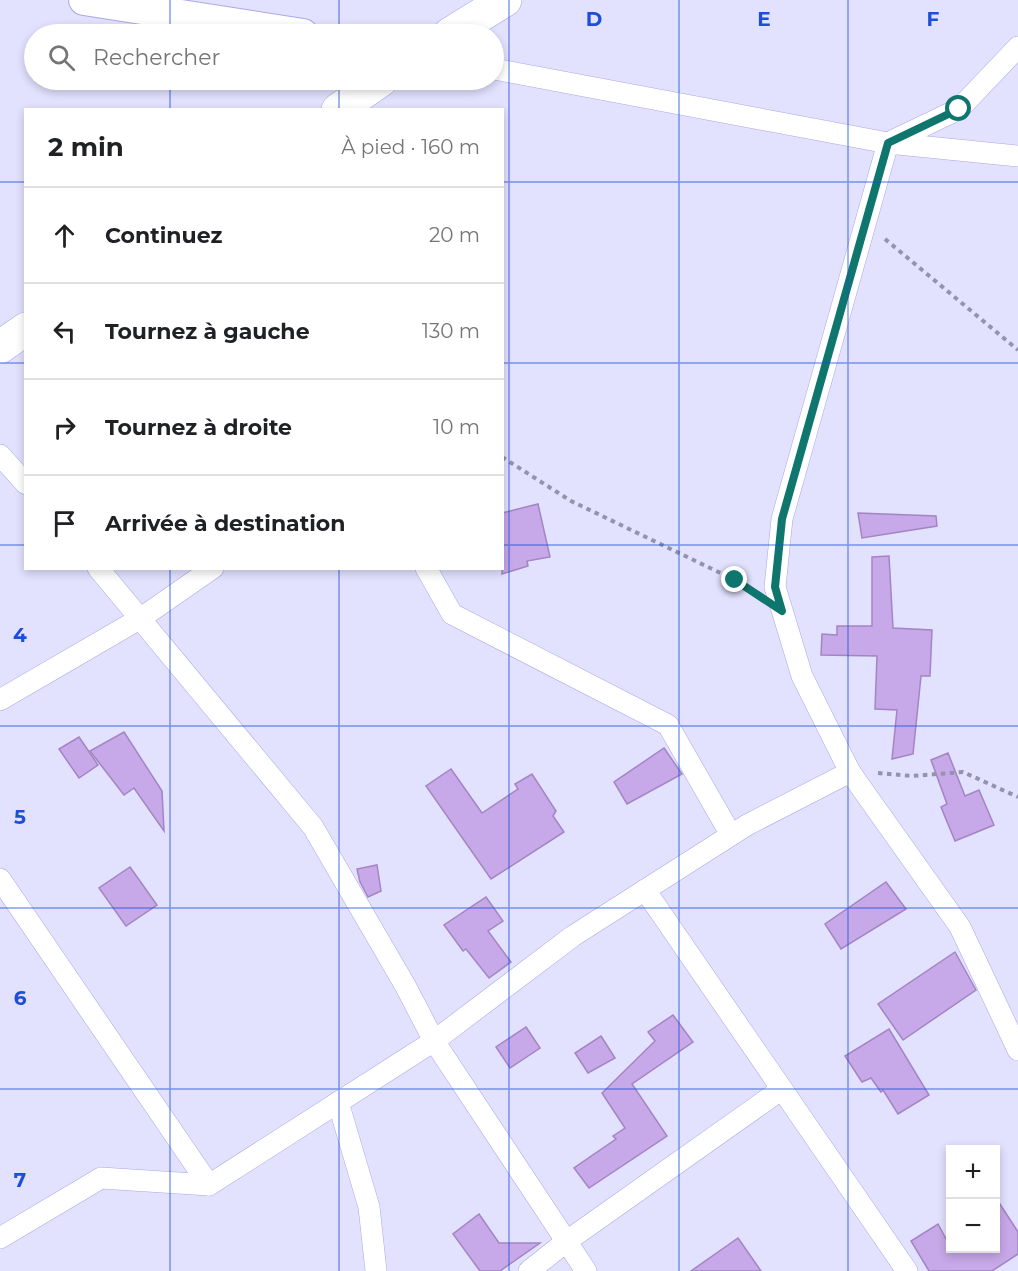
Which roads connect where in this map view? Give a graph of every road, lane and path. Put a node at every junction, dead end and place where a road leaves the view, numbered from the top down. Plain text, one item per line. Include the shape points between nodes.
1 (84, 0) edge
2 (505, 0) edge
3 (239, 24) edge
4 (466, 24) edge
5 (1018, 47) edge
6 (504, 71) edge
7 (367, 90) edge
8 (341, 108) edge
9 (888, 143) junction
10 (1018, 156) edge
11 (866, 222) junction
12 (24, 330) edge
13 (0, 347) edge
14 (1018, 350) edge
15 (0, 455) edge
16 (504, 458) edge
17 (24, 482) edge
18 (100, 570) edge
19 (210, 570) edge
20 (427, 570) edge
21 (782, 611) junction
22 (141, 618) junction
23 (0, 700) edge
24 (850, 771) junction
25 (1018, 797) edge
26 (731, 835) junction
27 (0, 879) edge
28 (645, 890) junction
29 (434, 1041) junction
30 (1018, 1050) edge
31 (782, 1089) junction
32 (338, 1102) junction
33 (209, 1185) junction
34 (0, 1238) edge
35 (567, 1241) junction
36 (376, 1271) edge
37 (529, 1271) edge
38 (586, 1271) edge
39 (907, 1271) edge

1 - 3 main road
2 - 4 main road
5 - 9 street via 959,109
6 - 9 street
7 - 8 main road
9 - 10 street
9 - 11 street
11 - 14 path
11 - 21 street via 782,519 775,587
12 - 13 main road
15 - 17 street
16 - 21 path via 571,501 735,580
18 - 22 street
19 - 22 street
20 - 26 street via 452,614 668,725
21 - 24 street via 802,676
22 - 23 street
22 - 29 street via 313,827
24 - 25 path via 912,776 963,772
24 - 26 street
24 - 30 street via 960,927
26 - 28 street
27 - 33 street
28 - 29 street via 573,936
28 - 31 street
29 - 32 street
29 - 35 street
31 - 35 street
31 - 39 street
32 - 33 street
32 - 36 street via 369,1207
33 - 34 street via 101,1178
35 - 37 street
35 - 38 street

